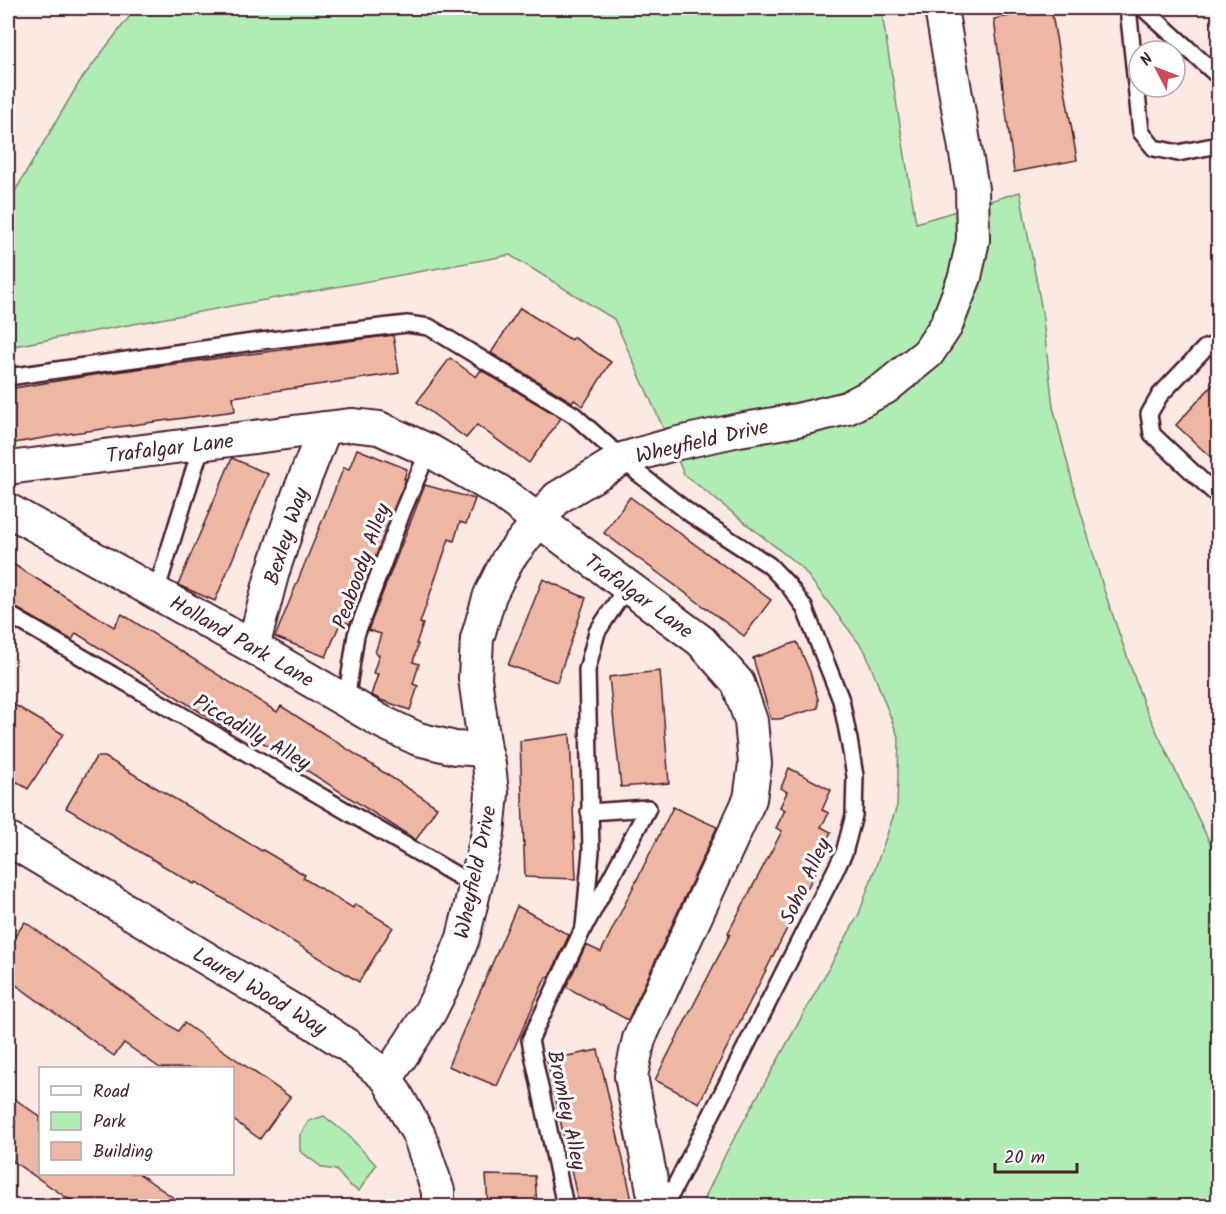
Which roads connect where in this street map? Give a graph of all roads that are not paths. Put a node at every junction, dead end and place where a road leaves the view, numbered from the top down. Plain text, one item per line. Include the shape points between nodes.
1 (941, 8) edge
2 (1128, 8) edge
3 (1143, 8) edge
4 (1218, 76) edge
5 (1218, 146) edge
6 (1218, 344) edge
7 (8, 377) edge
8 (325, 428) junction
9 (202, 444) junction
10 (429, 450) junction
11 (622, 459) junction
12 (8, 468) edge
13 (1218, 496) edge
14 (8, 510) edge
15 (537, 521) junction
16 (626, 588) junction
17 (156, 592) junction
18 (8, 614) edge
19 (253, 647) junction
20 (346, 701) junction
21 (485, 750) junction
22 (589, 812) junction
23 (12, 851) edge
24 (475, 886) junction
25 (584, 927) junction
26 (387, 1078) junction
27 (438, 1206) edge
28 (565, 1206) edge
29 (656, 1206) edge
30 (665, 1206) edge

1 - 11 street, Wheyfield Drive via 972,189 973,240 965,277 946,326 928,353 885,388 847,408
2 - 5 lane via 1141,132 1154,148 1178,153
3 - 4 lane
6 - 13 lane via 1205,348 1160,395 1149,414 1152,434
7 - 11 lane, Soho Alley via 407,324 429,327 574,415
8 - 9 street, Trafalgar Lane
8 - 10 street, Trafalgar Lane via 380,428
8 - 19 street, Bexley Way via 273,571
9 - 12 street, Trafalgar Lane
9 - 17 lane
10 - 15 street, Trafalgar Lane via 499,491
10 - 20 lane, Peaboody Alley via 356,635
11 - 15 street, Wheyfield Drive via 558,498
11 - 30 lane, Soho Alley via 692,515 769,565 789,586 804,607 841,700 855,776 855,814 844,853
14 - 17 street, Holland Park Lane
15 - 16 street, Trafalgar Lane
15 - 21 street, Wheyfield Drive via 508,559 490,595 477,639 475,678
16 - 22 lane, Bromley Alley via 597,632 587,670
16 - 29 street, Trafalgar Lane via 701,641 738,683 751,721 755,764 750,800 639,1039 631,1076
17 - 19 street, Holland Park Lane
18 - 24 lane, Piccadilly Alley
19 - 20 street, Holland Park Lane
20 - 21 street, Holland Park Lane via 418,739
21 - 24 street, Wheyfield Drive via 492,793 488,834
22 - 25 lane, Bromley Alley via 591,851
22 - 25 lane, Bromley Alley via 648,808
23 - 26 street, Laurel Wood Way via 312,1022
24 - 26 street, Wheyfield Drive via 463,938 447,978
25 - 28 lane, Bromley Alley via 530,1040
26 - 27 street, Laurel Wood Way via 419,1135 438,1191

